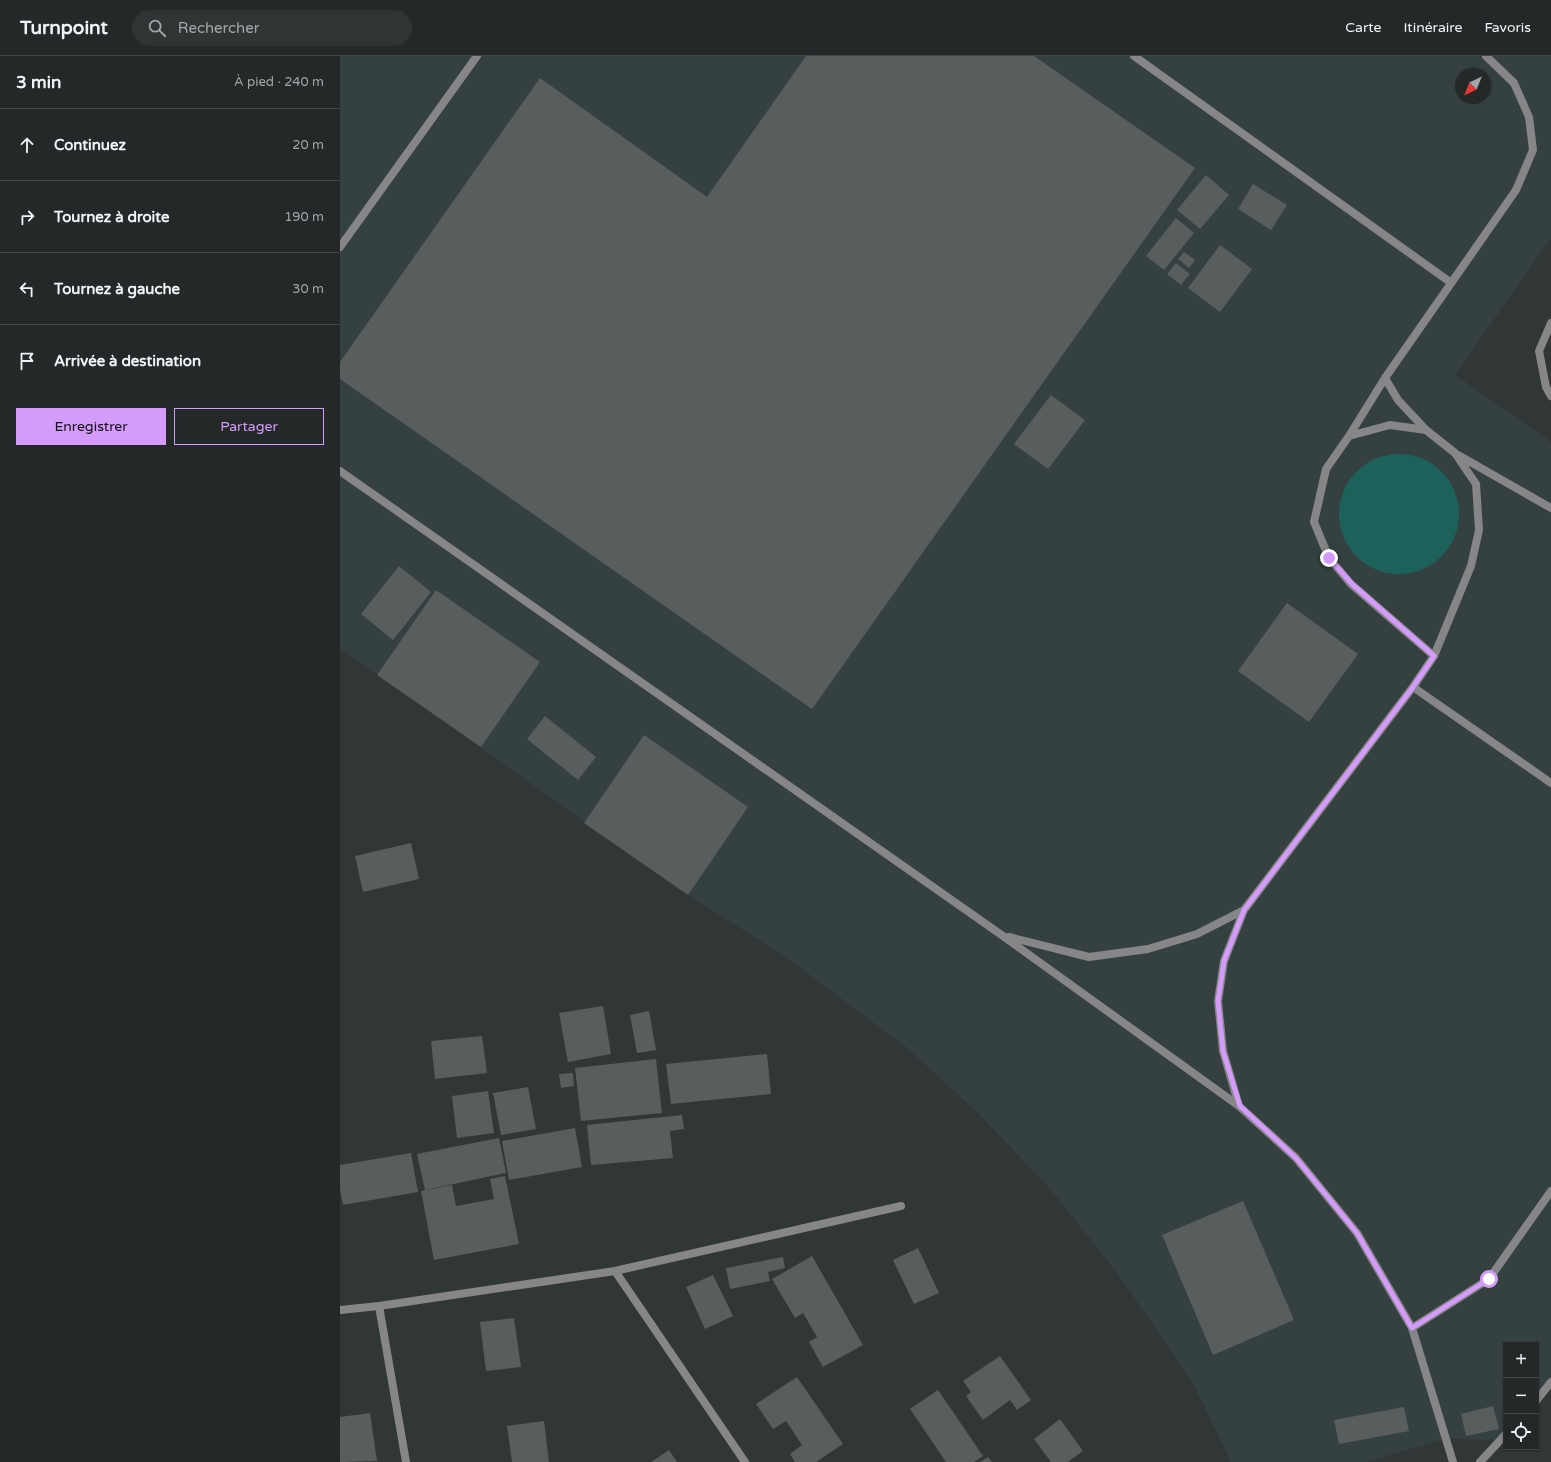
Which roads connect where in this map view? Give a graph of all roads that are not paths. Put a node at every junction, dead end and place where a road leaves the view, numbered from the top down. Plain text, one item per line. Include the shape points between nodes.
1 (477, 56) edge
2 (1134, 56) edge
3 (1486, 56) edge
4 (340, 247) edge
5 (1450, 282) junction
6 (1551, 323) edge
7 (1385, 378) junction
8 (1551, 396) edge
9 (1426, 430) junction
10 (1349, 436) junction
11 (1455, 453) junction
12 (340, 471) edge
13 (1551, 508) edge
14 (1434, 656) junction
15 (1413, 687) junction
16 (1551, 783) edge
17 (1244, 910) junction
18 (1004, 936) junction
19 (1240, 1106) junction
20 (1551, 1191) edge
21 (901, 1206) dead end
22 (615, 1271) junction
23 (379, 1306) junction
24 (340, 1310) edge
25 (1412, 1328) junction
26 (1551, 1382) edge
27 (1539, 1397) edge
28 (1503, 1437) edge
29 (406, 1462) edge
30 (745, 1462) edge
31 (1453, 1462) edge
32 (1480, 1462) edge

1 - 4 street
2 - 5 street
3 - 5 street via 1514,83 1529,117 1533,150 1516,190
5 - 7 street
6 - 8 street via 1538,351 1546,387
7 - 9 street via 1398,400
7 - 10 street
9 - 10 street via 1390,425
9 - 11 street
10 - 14 street via 1326,469 1314,522 1329,558 1352,584
11 - 13 street
11 - 14 street via 1476,484 1479,530 1471,566
12 - 18 street
14 - 15 street
15 - 16 street
15 - 17 street
17 - 18 street via 1197,934 1148,950 1088,957
17 - 19 street via 1224,961 1218,1001 1223,1051
18 - 19 street
19 - 25 street via 1296,1158 1357,1233
20 - 25 street via 1489,1279
21 - 22 street
22 - 23 street
22 - 30 street
23 - 24 street
23 - 29 street
25 - 31 street
26 - 27 street
28 - 32 street

